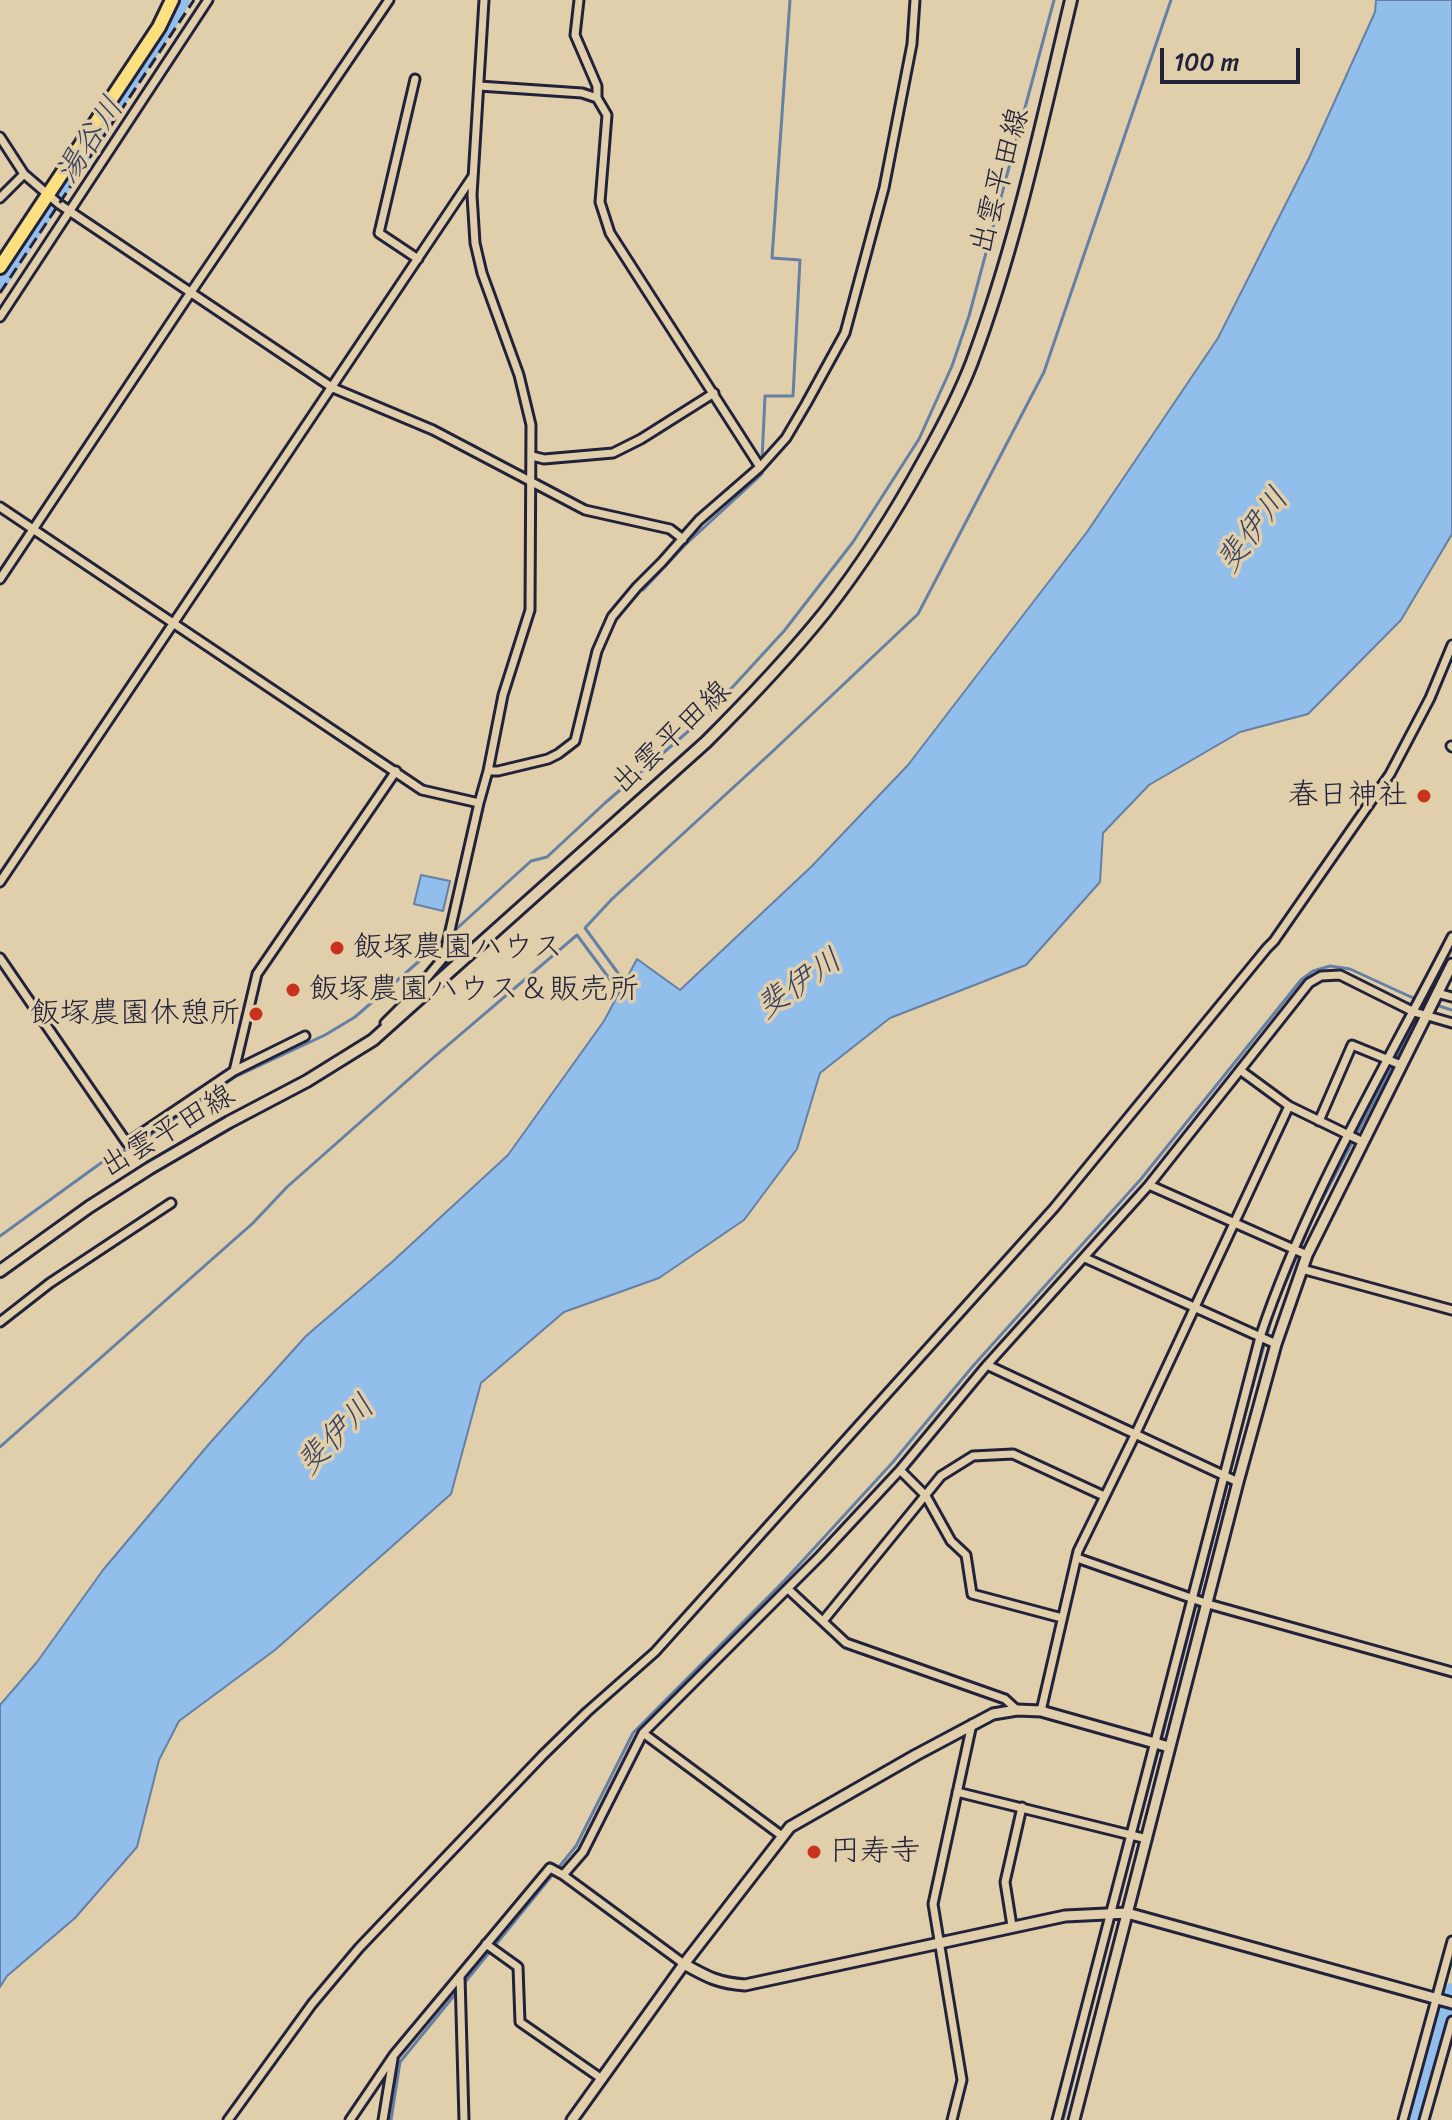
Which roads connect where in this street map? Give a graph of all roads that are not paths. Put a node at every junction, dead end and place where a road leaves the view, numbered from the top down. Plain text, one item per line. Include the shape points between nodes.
1 (172, 0) edge
2 (208, 0) edge
3 (389, 0) edge
4 (484, 0) edge
5 (579, 0) edge
6 (915, 0) edge
7 (1071, 0) edge
8 (415, 79) dead end
9 (479, 86) junction
10 (597, 98) junction
11 (0, 137) edge
12 (24, 174) junction
13 (473, 175) junction
14 (48, 194) junction
15 (0, 198) edge
16 (71, 210) junction
17 (418, 259) junction
18 (0, 267) edge
19 (191, 292) junction
20 (0, 317) edge
21 (333, 388) junction
22 (714, 393) junction
23 (532, 456) junction
24 (760, 467) junction
25 (531, 482) junction
26 (0, 507) edge
27 (34, 529) junction
28 (683, 539) junction
29 (0, 579) edge
30 (173, 621) junction
31 (1452, 645) edge
32 (396, 771) junction
33 (488, 771) junction
34 (479, 803) junction
35 (0, 882) edge
36 (1452, 937) edge
37 (0, 958) edge
38 (1452, 964) edge
39 (1437, 993) junction
40 (1452, 997) edge
41 (1414, 1012) junction
42 (1426, 1016) junction
43 (1452, 1023) edge
44 (305, 1036) dead end
45 (373, 1040) junction
46 (1388, 1059) junction
47 (1401, 1065) junction
48 (1240, 1070) junction
49 (234, 1071) junction
50 (1289, 1106) junction
51 (1319, 1121) junction
52 (1349, 1135) junction
53 (1363, 1142) junction
54 (1149, 1185) junction
55 (171, 1203) dead end
56 (1234, 1222) junction
57 (1293, 1249) junction
58 (1307, 1255) junction
59 (1085, 1258) junction
60 (1302, 1269) junction
61 (0, 1271) edge
62 (1194, 1307) junction
63 (1452, 1310) edge
64 (0, 1322) edge
65 (1260, 1337) junction
66 (1276, 1344) junction
67 (987, 1365) junction
68 (1135, 1435) junction
69 (900, 1470) junction
70 (1225, 1477) junction
71 (1238, 1482) junction
72 (926, 1496) junction
73 (1104, 1496) junction
74 (1077, 1558) junction
75 (788, 1589) junction
76 (1192, 1599) junction
77 (1208, 1604) junction
78 (1062, 1618) junction
79 (823, 1621) junction
80 (1452, 1672) edge
81 (1017, 1710) junction
82 (1041, 1711) junction
83 (972, 1724) junction
84 (643, 1733) junction
85 (1155, 1743) junction
86 (1169, 1747) junction
87 (957, 1792) junction
88 (1022, 1807) junction
89 (1131, 1835) junction
90 (782, 1836) junction
91 (1147, 1839) junction
92 (563, 1875) junction
93 (1119, 1883) junction
94 (1134, 1888) junction
95 (1111, 1913) junction
96 (1127, 1913) junction
97 (1012, 1926) junction
98 (1452, 1941) edge
99 (940, 1942) junction
100 (486, 1944) junction
101 (684, 1964) junction
102 (1096, 1971) junction
103 (1111, 1974) junction
104 (460, 1976) junction
105 (1439, 1999) junction
106 (1452, 2003) edge
107 (1452, 2021) edge
108 (394, 2055) junction
109 (1073, 2057) junction
110 (1088, 2062) junction
111 (1068, 2078) junction
112 (602, 2079) junction
113 (1083, 2081) junction
114 (579, 2116) edge
115 (228, 2120) edge
116 (350, 2120) edge
117 (383, 2120) edge
118 (464, 2120) edge
119 (572, 2120) edge
120 (952, 2120) edge
121 (1057, 2120) edge
122 (1074, 2120) edge
123 (1403, 2120) edge
124 (1424, 2120) edge

1 - 14 highway
2 - 16 street
3 - 19 street
4 - 9 street
5 - 10 street via 575,35
6 - 24 street via 912,44 884,188 845,333 786,438
7 - 45 main road, 出雲平田線 via 1017,221 971,363 908,490 859,566 824,613 706,742
8 - 17 street via 379,233
9 - 10 street
9 - 13 street
10 - 22 street via 607,115 600,202 610,233
11 - 12 street
12 - 14 street
12 - 15 street
13 - 17 street
13 - 23 street via 475,243 519,375
14 - 16 street
14 - 18 highway
16 - 19 street
16 - 20 street
17 - 21 street
19 - 21 street
19 - 27 street
21 - 25 street via 433,430
21 - 30 street
22 - 23 street via 613,453
22 - 24 street
23 - 25 street
24 - 28 street
25 - 28 street via 585,510 670,529
25 - 33 street via 530,610 503,695
26 - 27 street
27 - 29 street
27 - 30 street
28 - 33 street via 612,617 597,651 575,741 548,759
30 - 32 street
30 - 35 street
31 - 115 street via 1390,774 1293,917 1054,1208 655,1652 543,1755 359,1948
32 - 34 street via 422,790
32 - 49 street via 257,974
33 - 34 street
34 - 45 street via 444,957
36 - 41 street
37 - 49 street via 127,1143
38 - 39 street
39 - 40 street
39 - 42 street
41 - 42 street
41 - 46 street
41 - 48 street via 1340,975 1321,976 1309,983
42 - 43 street
42 - 47 street
44 - 49 street
45 - 61 main road, 出雲平田線 via 150,1168
46 - 47 street
46 - 51 street via 1352,1045
46 - 52 street
47 - 53 street
48 - 50 street
48 - 54 street
50 - 51 street
50 - 56 street
51 - 52 street
52 - 53 street
52 - 57 street
53 - 58 street
54 - 56 street
54 - 59 street
55 - 64 street
56 - 57 street
56 - 62 street
57 - 58 street
57 - 65 street
58 - 60 street
59 - 62 street
59 - 67 street
60 - 63 street
60 - 66 street
62 - 65 street
62 - 68 street
65 - 66 street
65 - 70 street
66 - 71 street
67 - 68 street
67 - 69 street
68 - 70 street
68 - 73 street
69 - 72 street
69 - 75 street
70 - 71 street
70 - 76 street
71 - 77 street
72 - 73 street via 941,1476 973,1456 1013,1454
72 - 78 street via 951,1541 966,1555 972,1594
72 - 79 street
73 - 74 street
74 - 76 street
74 - 78 street
75 - 79 street
75 - 84 street
76 - 77 street
76 - 85 street
77 - 80 street
77 - 86 street
78 - 82 street
79 - 81 street via 846,1643 1005,1699
81 - 82 street
81 - 83 street
82 - 85 street
83 - 87 street
83 - 90 street
84 - 90 street
84 - 92 street via 583,1852
85 - 86 street
85 - 89 street
86 - 91 street
87 - 88 street
87 - 99 street via 933,1904
88 - 89 street
88 - 97 street via 1005,1882
89 - 91 street
89 - 93 street
90 - 101 street
91 - 94 street
92 - 100 street via 550,1868
92 - 101 street
93 - 94 street
93 - 95 street
94 - 96 street
95 - 96 street
95 - 97 street
95 - 102 street
96 - 103 street
96 - 105 street
97 - 99 street
98 - 105 street
99 - 101 street via 745,1985 709,1978
99 - 120 street via 962,2080
100 - 104 street
100 - 112 street via 518,1967 520,2022
101 - 112 street
102 - 103 street
102 - 109 street
103 - 110 street
104 - 108 street
104 - 118 street
105 - 106 street
105 - 123 street
107 - 124 street
108 - 116 street
108 - 117 street
109 - 110 street
109 - 111 street
110 - 113 street
111 - 113 street
111 - 121 street
112 - 114 street
113 - 122 street
114 - 119 street

